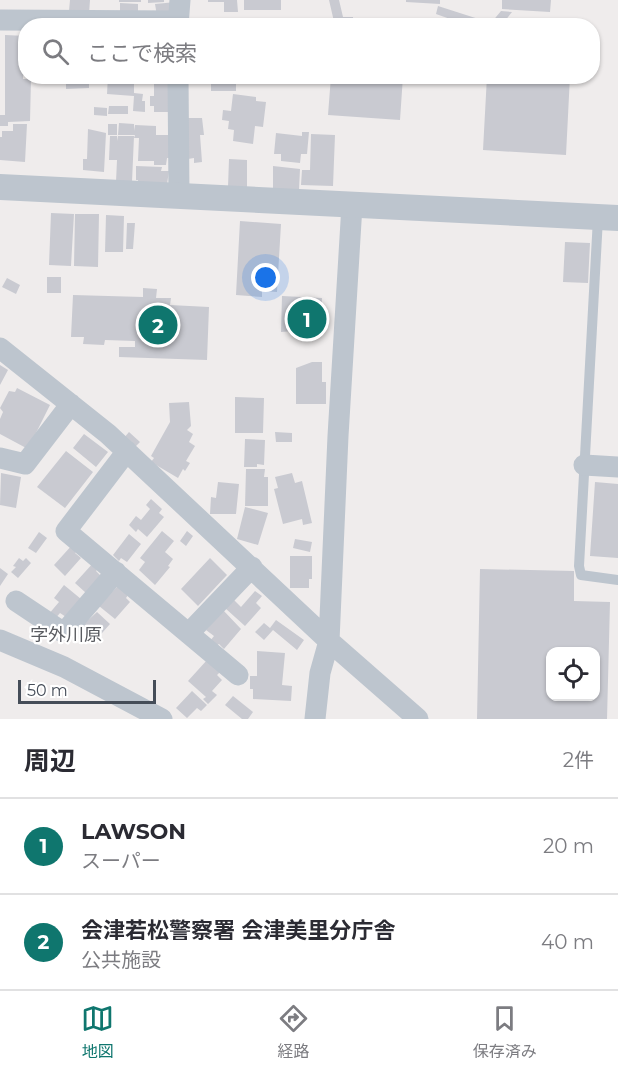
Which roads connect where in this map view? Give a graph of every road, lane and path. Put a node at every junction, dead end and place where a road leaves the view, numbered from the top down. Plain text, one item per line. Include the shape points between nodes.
1 (179, 16) edge
2 (90, 18) edge
3 (0, 20) edge
4 (18, 20) edge
5 (178, 84) edge
6 (0, 187) edge
7 (179, 196) junction
8 (352, 205) junction
9 (608, 218) edge
10 (0, 348) edge
11 (71, 404) junction
12 (127, 452) junction
13 (0, 458) edge
14 (584, 465) junction
15 (618, 467) edge
16 (252, 567) junction
17 (116, 572) junction
18 (618, 580) edge
19 (16, 600) dead end
20 (189, 633) junction
21 (0, 640) edge
22 (330, 641) junction
23 (238, 675) dead end
24 (162, 719) edge
25 (315, 719) edge
26 (418, 719) edge

1 - 2 street
3 - 4 street
5 - 7 street
6 - 7 street
7 - 8 street
8 - 9 street
8 - 22 street
9 - 14 lane
10 - 11 street
11 - 12 street
11 - 13 street via 25,464
12 - 16 street
12 - 17 street via 66,531
14 - 15 street
14 - 18 lane via 581,575
16 - 20 street
16 - 22 street
17 - 19 street via 62,631
17 - 20 street
20 - 23 street
21 - 24 street via 64,667
22 - 25 street via 320,673
22 - 26 street

